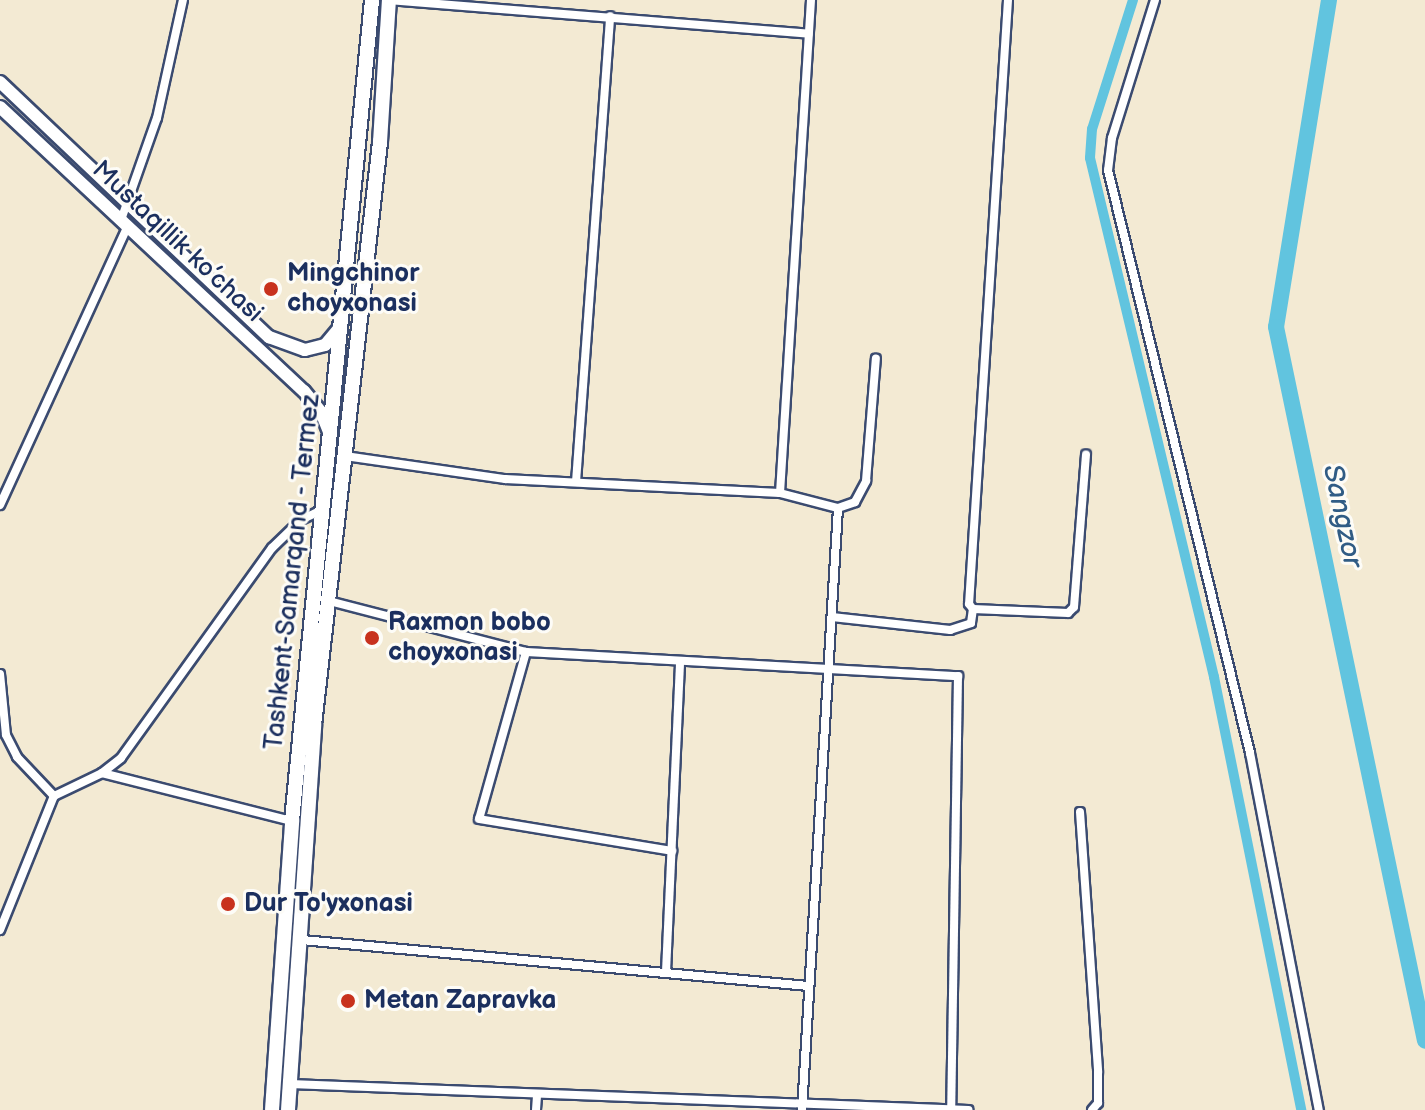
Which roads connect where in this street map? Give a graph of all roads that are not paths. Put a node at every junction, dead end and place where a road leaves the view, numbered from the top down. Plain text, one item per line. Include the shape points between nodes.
1 (183, 0) edge
2 (372, 0) edge
3 (389, 0) edge
4 (811, 0) edge
5 (1008, 0) edge
6 (1155, 0) edge
7 (610, 16) junction
8 (809, 34) junction
9 (369, 41) junction
10 (386, 44) junction
11 (0, 82) edge
12 (0, 107) edge
13 (130, 205) junction
14 (124, 223) junction
15 (343, 317) junction
16 (876, 358) dead end
17 (1086, 454) dead end
18 (338, 457) junction
19 (576, 482) junction
20 (780, 493) junction
21 (0, 505) edge
22 (838, 508) junction
23 (325, 509) junction
24 (329, 601) junction
25 (973, 609) junction
26 (832, 617) junction
27 (526, 652) junction
28 (680, 664) junction
29 (827, 669) junction
30 (0, 674) edge
31 (102, 773) junction
32 (54, 796) junction
33 (1080, 812) dead end
34 (292, 821) junction
35 (672, 851) junction
36 (0, 930) edge
37 (302, 940) junction
38 (666, 972) junction
39 (808, 986) junction
40 (290, 1084) junction
41 (537, 1096) junction
42 (662, 1105) edge
43 (802, 1107) edge
44 (272, 1110) edge
45 (288, 1110) edge
46 (536, 1110) edge
47 (951, 1110) edge
48 (969, 1110) edge
49 (1092, 1110) edge
50 (1319, 1110) edge

1 - 13 street via 157,118
2 - 9 highway, Tashkent-Samarqand - Termez
3 - 7 street
3 - 10 highway, Tashkent-Samarqand - Termez
4 - 8 street
5 - 25 street via 969,604
6 - 50 street via 1112,138 1108,170 1250,753
7 - 8 street
7 - 19 street
8 - 20 street
9 - 10 highway
9 - 15 highway, Tashkent-Samarqand - Termez
10 - 18 highway, Tashkent-Samarqand - Termez
11 - 13 main road, Mustaqillik ko’chasi
12 - 14 main road, Mustaqillik ko’chasi
13 - 14 street
13 - 15 main road, Mustaqillik ko’chasi via 280,344 305,350 325,345 336,336
14 - 18 main road, Mustaqillik ko’chasi via 310,398 326,421
14 - 21 street
15 - 18 highway, Tashkent-Samarqand - Termez
16 - 22 street via 866,481 855,502
17 - 25 street via 1074,607 1068,613
18 - 19 street via 505,479
18 - 23 highway, Tashkent-Samarqand - Termez
18 - 24 highway, Tashkent-Samarqand - Termez
19 - 20 street
20 - 22 street
22 - 26 street
23 - 31 street via 301,520 272,548 121,758
23 - 34 highway, Tashkent-Samarqand - Termez
24 - 27 street
24 - 37 highway, Tashkent-Samarqand - Termez via 314,725
25 - 26 street via 971,623 950,630
26 - 29 street
27 - 28 street
27 - 35 street via 479,819
28 - 29 street
28 - 35 street
29 - 39 street
29 - 47 street via 958,676
30 - 32 street via 6,735 17,757
31 - 32 street
31 - 34 street
32 - 36 street
33 - 49 street via 1098,1072 1098,1103
34 - 44 highway, Tashkent-Samarqand - Termez
35 - 38 street
37 - 38 street
37 - 40 highway, Tashkent-Samarqand - Termez
38 - 39 street
39 - 43 street
40 - 41 street
40 - 45 highway, Tashkent-Samarqand - Termez
41 - 42 street
41 - 46 street
42 - 43 street
43 - 47 street
47 - 48 street

